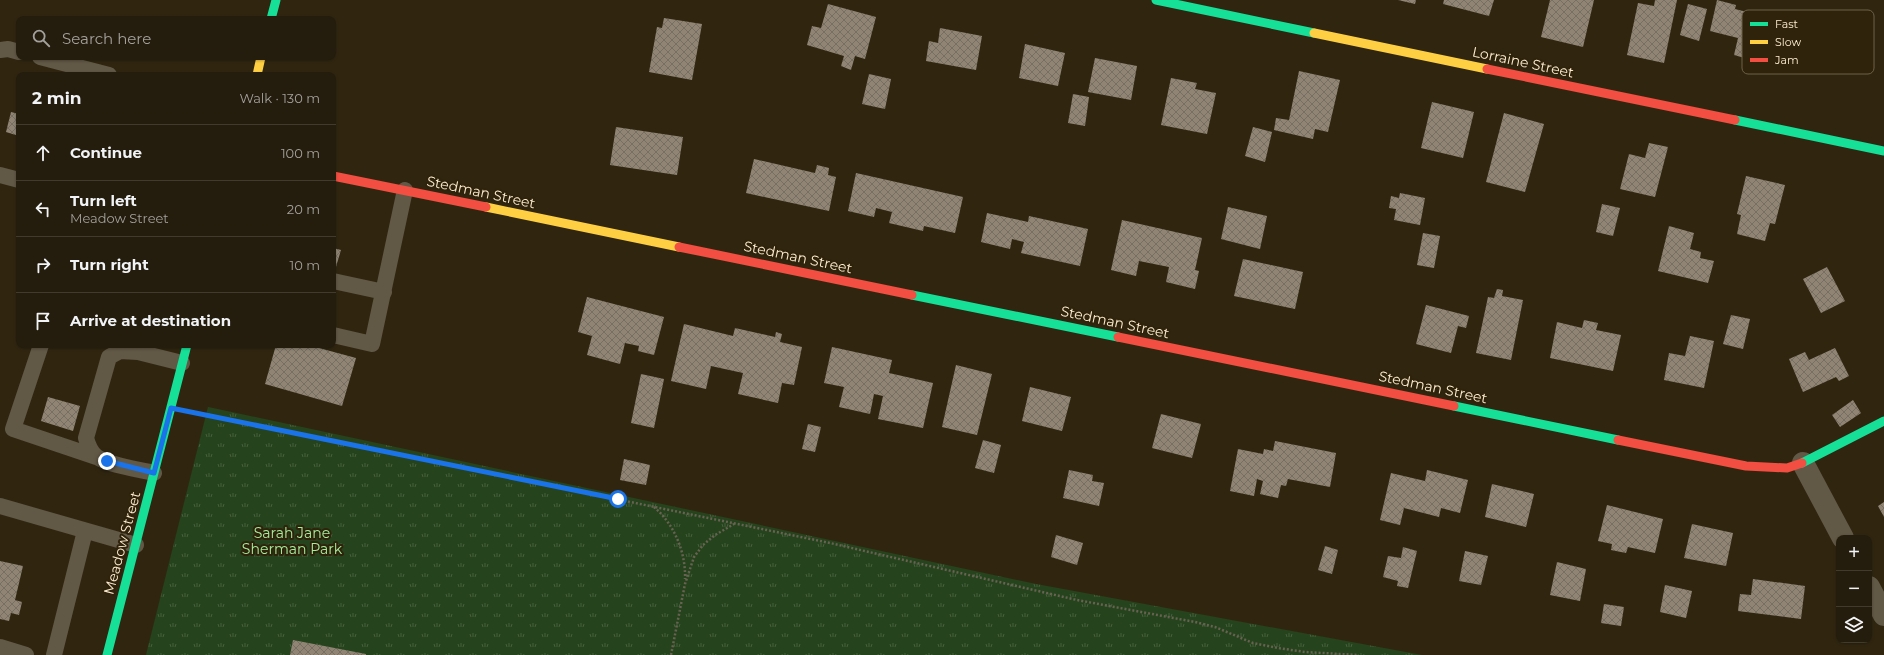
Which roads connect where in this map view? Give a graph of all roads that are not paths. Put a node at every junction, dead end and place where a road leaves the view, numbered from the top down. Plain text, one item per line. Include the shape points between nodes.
1 (276, 0) edge
2 (1156, 0) edge
3 (272, 16) edge
4 (0, 50) edge
5 (16, 51) edge
6 (52, 60) edge
7 (260, 60) edge
8 (98, 72) edge
9 (258, 72) edge
10 (1884, 151) edge
11 (0, 175) edge
12 (336, 177) edge
13 (16, 179) edge
14 (406, 190) junction
15 (336, 282) edge
16 (384, 292) junction
17 (336, 336) edge
18 (39, 348) edge
19 (186, 348) edge
20 (182, 364) junction
21 (1884, 421) edge
22 (96, 457) junction
23 (1803, 462) junction
24 (154, 473) junction
25 (0, 506) edge
26 (85, 531) junction
27 (1841, 535) edge
28 (136, 545) junction
29 (1872, 592) edge
30 (1884, 615) edge
31 (0, 647) edge
32 (26, 655) edge
33 (54, 655) edge
34 (107, 655) edge

1 - 3 street
2 - 10 street, Lorraine Street
4 - 5 lane
6 - 8 lane
7 - 9 street
11 - 13 lane
12 - 14 street, Stedman Street
14 - 16 lane
14 - 23 street, Stedman Street via 1726,463 1787,468
15 - 16 lane
16 - 17 lane via 372,344
18 - 22 lane via 13,429
19 - 20 street, Meadow Street
20 - 22 lane via 138,352 120,351 109,357 86,438
20 - 24 street, Meadow Street
21 - 23 street, Stedman Street
22 - 24 lane
23 - 27 street
24 - 28 street, Meadow Street
25 - 26 lane
26 - 28 lane
26 - 33 lane
28 - 34 street, Meadow Street
29 - 30 street
31 - 32 lane

